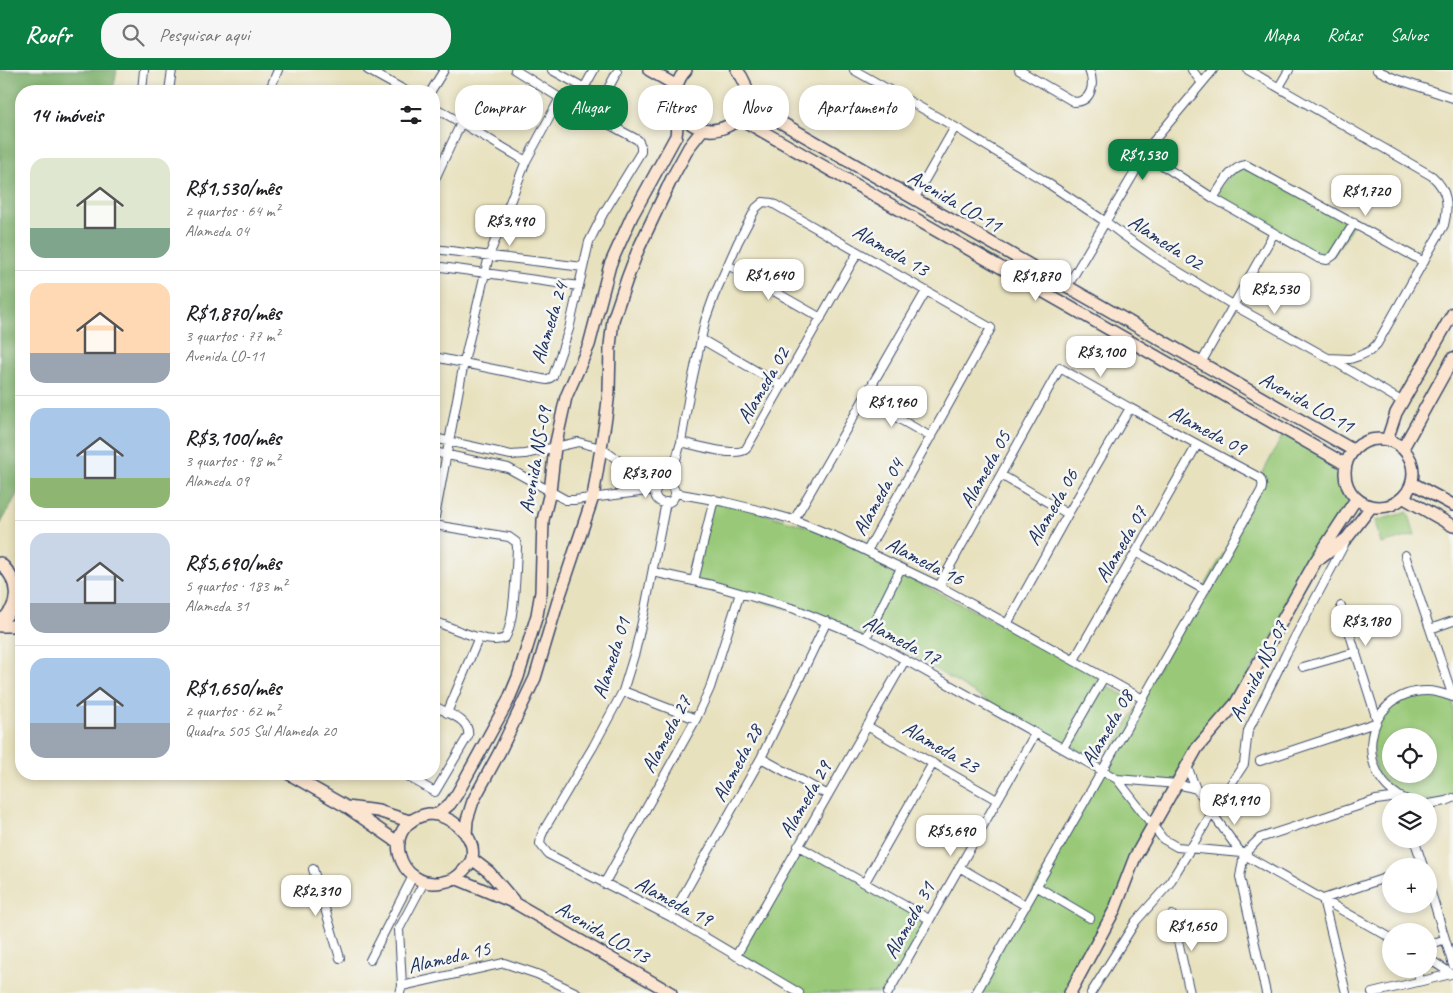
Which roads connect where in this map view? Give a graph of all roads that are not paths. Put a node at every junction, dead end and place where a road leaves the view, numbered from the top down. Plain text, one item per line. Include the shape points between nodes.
1 (144, 70) edge
2 (172, 70) edge
3 (278, 70) edge
4 (368, 70) edge
5 (444, 70) edge
6 (515, 70) edge
7 (552, 70) edge
8 (594, 70) edge
9 (649, 70) edge
10 (737, 70) edge
11 (854, 70) edge
12 (1019, 70) edge
13 (1089, 70) edge
14 (1192, 70) edge
15 (1213, 70) edge
16 (1248, 70) edge
17 (1289, 70) edge
18 (1377, 70) edge
19 (684, 71) edge
20 (617, 72) dead end
21 (1202, 83) junction
22 (143, 85) edge
23 (170, 85) edge
24 (272, 85) edge
25 (388, 85) edge
26 (435, 85) edge
27 (579, 85) edge
28 (586, 85) edge
29 (610, 85) edge
30 (675, 85) edge
31 (677, 85) edge
32 (746, 85) edge
33 (1280, 87) junction
34 (553, 94) edge
35 (1453, 98) edge
36 (440, 111) edge
37 (553, 111) edge
38 (455, 119) edge
39 (789, 127) edge
40 (955, 127) junction
41 (458, 130) edge
42 (473, 130) edge
43 (619, 130) edge
44 (677, 130) edge
45 (703, 130) edge
46 (760, 130) edge
47 (1145, 154) junction
48 (526, 161) junction
49 (440, 168) edge
50 (1213, 198) junction
51 (914, 200) junction
52 (1106, 222) junction
53 (1354, 222) junction
54 (1274, 233) junction
55 (440, 250) edge
56 (858, 252) junction
57 (489, 256) junction
58 (1424, 262) junction
59 (728, 265) junction
60 (440, 267) edge
61 (583, 267) junction
62 (484, 273) junction
63 (579, 286) junction
64 (1067, 287) junction
65 (926, 290) junction
66 (1233, 305) junction
67 (1453, 313) edge
68 (820, 318) junction
69 (992, 328) joint
70 (701, 339) junction
71 (440, 358) edge
72 (1328, 358) junction
73 (1453, 358) edge
74 (464, 362) junction
75 (1201, 363) junction
76 (1060, 368) joint
77 (782, 386) junction
78 (864, 399) junction
79 (1403, 402) junction
80 (1130, 408) junction
81 (931, 438) junction
82 (440, 439) edge
83 (1387, 440) junction
84 (448, 441) junction
85 (680, 442) junction
86 (1197, 444) junction
87 (555, 446) junction
88 (601, 448) junction
89 (1402, 448) junction
90 (1353, 450) junction
91 (440, 453) edge
92 (446, 454) junction
93 (1345, 464) junction
94 (1001, 475) junction
95 (1260, 478) joint
96 (1412, 483) junction
97 (669, 484) junction
98 (440, 489) edge
99 (656, 489) junction
100 (550, 492) junction
101 (675, 493) junction
102 (593, 497) junction
103 (1404, 498) junction
104 (714, 499) junction
105 (1356, 499) junction
106 (666, 502) junction
107 (1453, 505) edge
108 (1371, 507) junction
109 (1068, 514) junction
110 (794, 520) junction
111 (440, 525) edge
112 (1453, 526) edge
113 (1347, 538) junction
114 (867, 551) junction
115 (1136, 552) junction
116 (1405, 555) dead end
117 (1315, 562) junction
118 (0, 563) edge
119 (901, 568) junction
120 (653, 572) junction
121 (694, 581) junction
122 (15, 584) edge
123 (939, 586) junction
124 (1205, 590) junction
125 (740, 593) junction
126 (15, 606) edge
127 (1341, 606) dead end
128 (1453, 621) edge
129 (0, 622) edge
130 (827, 622) junction
131 (440, 623) edge
132 (1007, 624) junction
133 (0, 626) edge
134 (15, 626) edge
135 (1430, 629) junction
136 (479, 637) junction
137 (866, 638) junction
138 (1356, 652) junction
139 (905, 660) junction
140 (1074, 660) junction
141 (1303, 667) dead end
142 (1444, 675) junction
143 (1104, 677) junction
144 (623, 691) junction
145 (1439, 692) junction
146 (1370, 696) junction
147 (1453, 697) edge
148 (1143, 699) junction
149 (1386, 708) junction
150 (440, 709) edge
151 (447, 713) junction
152 (696, 719) junction
153 (1376, 722) junction
154 (867, 726) junction
155 (1350, 732) junction
156 (1035, 734) junction
157 (1371, 735) junction
158 (1063, 748) junction
159 (761, 758) junction
160 (1260, 761) dead end
161 (933, 763) junction
162 (1187, 766) junction
163 (1102, 770) junction
164 (1117, 779) junction
165 (300, 780) edge
166 (414, 780) edge
167 (1177, 784) junction
168 (1387, 788) junction
169 (1196, 789) junction
170 (1394, 793) edge
171 (828, 795) junction
172 (1453, 798) edge
173 (997, 800) junction
174 (1376, 800) junction
175 (1382, 800) edge
176 (1437, 803) edge
177 (345, 806) junction
178 (1212, 813) junction
179 (438, 814) junction
180 (409, 821) junction
181 (1153, 826) junction
182 (466, 835) junction
183 (541, 837) joint
184 (398, 843) junction
185 (798, 846) junction
186 (1190, 848) junction
187 (1242, 853) junction
188 (472, 859) junction
189 (959, 867) junction
190 (313, 869) dead end
191 (413, 876) junction
192 (455, 878) junction
193 (1382, 879) edge
194 (424, 882) junction
195 (865, 882) junction
196 (604, 884) junction
197 (1036, 886) junction
198 (1323, 899) junction
199 (516, 903) junction
200 (1026, 906) junction
201 (1437, 912) edge
202 (1172, 915) dead end
203 (670, 918) junction
204 (1090, 918) dead end
205 (930, 919) junction
206 (388, 923) junction
207 (399, 929) junction
208 (1382, 933) edge
209 (1445, 939) junction
210 (1437, 942) edge
211 (736, 956) junction
212 (340, 958) dead end
213 (370, 960) dead end
214 (1437, 963) edge
215 (1452, 970) edge
216 (1419, 978) edge
217 (1420, 981) junction
218 (401, 989) edge
219 (577, 993) edge
220 (671, 993) edge
221 (800, 993) edge
222 (888, 993) edge
223 (976, 993) edge
224 (1070, 993) edge
225 (1091, 993) edge
226 (1190, 993) edge
227 (1266, 993) edge
228 (1346, 993) edge
229 (1372, 993) edge

1 - 22 street
2 - 23 street
3 - 24 street
4 - 25 street
5 - 26 street
6 - 34 street
7 - 27 street
8 - 28 street
9 - 30 street
10 - 32 street
11 - 40 street, Alameda 02
12 - 13 street via 1079,102 1090,93 1093,80
14 - 21 street
15 - 21 street
16 - 33 street
17 - 33 street
18 - 35 street
19 - 31 street
20 - 29 street
21 - 47 street
33 - 58 street via 1439,182 1447,201 1447,214
36 - 38 street
37 - 48 street
39 - 51 street, Avenida LO-11
40 - 51 street
40 - 52 street, Alameda 02
41 - 49 street
42 - 48 street
43 - 61 street, Alameda 24 via 638,140 641,152 594,230
44 - 87 street, Avenida NS-09 via 610,265 589,345 566,397
45 - 88 street via 689,147 672,178 624,287 610,346 609,391
46 - 93 street, Avenida LO-11
47 - 50 street
47 - 52 street
48 - 57 street
50 - 53 street via 1237,167 1246,165
50 - 54 street
51 - 64 street, Avenida LO-11
52 - 64 street
52 - 66 street, Alameda 02 via 1156,258
53 - 54 street via 1334,255 1326,260
53 - 58 street
54 - 66 street
55 - 57 street
56 - 59 street, Alameda 13 via 772,203 763,202 756,208
56 - 65 street, Alameda 13
56 - 68 street, Alameda 02
57 - 61 street
57 - 62 street
58 - 72 street via 1377,344 1359,356
59 - 68 street
59 - 70 street via 714,296
60 - 62 street
61 - 63 street, Alameda 24
62 - 63 street
62 - 74 street
63 - 74 street, Alameda 24 via 557,367 547,380
64 - 75 street, Avenida LO-11
65 - 69 street, Alameda 13
65 - 78 street
66 - 72 street, Alameda 02
66 - 75 street
67 - 79 street
68 - 77 street, Alameda 02
69 - 81 street, Alameda 04
70 - 77 street
70 - 85 street
71 - 74 street
72 - 79 street, Alameda 02
73 - 89 street
74 - 84 street
75 - 90 street, Avenida LO-11
76 - 80 street, Alameda 09
76 - 94 street, Alameda 05
77 - 85 street, Alameda 02 via 743,452
78 - 81 street
78 - 110 street
79 - 83 street
80 - 86 street, Alameda 09
80 - 109 street, Alameda 06
81 - 114 street, Alameda 04
82 - 84 street
83 - 89 street
83 - 90 street via 1369,440
84 - 87 street via 511,455
84 - 92 street
85 - 97 street
86 - 95 street, Alameda 09
86 - 115 street, Alameda 07
87 - 88 street via 578,442
87 - 100 street, Avenida NS-09
88 - 99 street
88 - 102 street
89 - 96 street via 1412,464
90 - 93 street
91 - 92 street
92 - 98 street
92 - 100 street via 508,468
93 - 105 street via 1348,489
94 - 109 street
94 - 123 street, Alameda 05
95 - 124 street, Alameda 08 via 1263,485
96 - 103 street
96 - 107 street
97 - 99 street via 662,483
97 - 101 street
99 - 102 street
99 - 106 street via 658,498
100 - 102 street via 566,500
100 - 179 street, Avenida NS-09 via 543,520 538,607 518,677 457,794
101 - 104 street, Alameda 16
101 - 106 street via 672,500
102 - 182 street via 535,678 473,802
103 - 108 street via 1383,508
103 - 112 street
104 - 110 street, Alameda 16
104 - 121 street
105 - 108 street
105 - 117 street, Avenida NS-07
106 - 120 street, Alameda 01
108 - 113 street, Avenida NS-07
109 - 132 street, Alameda 06
110 - 114 street, Alameda 16
111 - 136 street via 509,537 516,542 516,577 505,638 495,641
113 - 117 street, Avenida NS-07
113 - 178 street, Avenida NS-07 via 1248,731 1244,764
114 - 119 street, Alameda 16
115 - 124 street
115 - 140 street, Alameda 07
116 - 135 street
117 - 162 street, Avenida NS-07 via 1236,703 1197,748
118 - 122 street via 9,571
119 - 123 street, Alameda 16
119 - 137 street
120 - 121 street, Alameda 17
120 - 144 street, Alameda 01
121 - 125 street, Alameda 17
123 - 132 street, Alameda 16
124 - 148 street, Alameda 08
125 - 130 street, Alameda 17
125 - 152 street, Alameda 27 via 710,688
126 - 129 street
127 - 138 street
128 - 135 street
130 - 137 street, Alameda 17
130 - 159 street, Alameda 28
131 - 136 street
132 - 140 street, Alameda 16
133 - 134 street
135 - 142 street
136 - 151 street
137 - 139 street, Alameda 17
138 - 141 street
138 - 146 street
139 - 154 street, Alameda 29
139 - 156 street, Alameda 17
140 - 143 street, Alameda 16
142 - 145 street
142 - 147 street
143 - 148 street, Alameda 16
143 - 158 street
144 - 152 street
144 - 183 street, Alameda 01
145 - 147 street
145 - 149 street via 1416,692
146 - 149 street
146 - 153 street
148 - 163 street, Alameda 08
149 - 153 street
150 - 151 street
151 - 166 street via 465,723 468,736 435,792
152 - 196 street, Alameda 27
153 - 155 street
153 - 157 street
154 - 161 street, Alameda 23
154 - 171 street, Alameda 29
155 - 157 street
155 - 160 street
156 - 158 street, Alameda 17
156 - 173 street, Alameda 31
157 - 168 street via 1370,754 1376,772
158 - 163 street, Alameda 17
159 - 171 street
159 - 203 street, Alameda 28
161 - 173 street, Alameda 23
161 - 195 street
162 - 167 street, Avenida NS-07
162 - 169 street
163 - 164 street, Alameda 17
163 - 197 street, Alameda 08
164 - 167 street
164 - 181 street
165 - 177 street
167 - 169 street
167 - 181 street, Avenida NS-07
168 - 170 street
168 - 174 street
169 - 178 street
171 - 185 street, Alameda 29
172 - 176 street
173 - 189 street, Alameda 31
174 - 175 street
174 - 187 street via 1260,838
177 - 180 street via 378,811
177 - 184 street
178 - 186 street, Avenida NS-07
178 - 187 street
179 - 180 street via 421,815
179 - 182 street via 461,827
180 - 184 street
181 - 186 street via 1171,846
181 - 224 street, Avenida NS-07 via 1135,857 1115,909
182 - 188 street
183 - 196 street, Alameda 19 via 542,847 548,854
184 - 191 street via 402,861
185 - 195 street
185 - 211 street, Alameda 29
186 - 187 street
186 - 225 street, Avenida NS-07 via 1169,884 1136,921
187 - 198 street
187 - 227 street via 1240,877
188 - 192 street
188 - 199 street, Avenida LO-13 via 489,872
189 - 200 street
189 - 205 street, Alameda 31
190 - 212 street
191 - 194 street
191 - 206 street
192 - 194 street via 443,883
192 - 199 street, Avenida LO-13
193 - 198 street
194 - 207 street
195 - 205 street
196 - 203 street, Alameda 19
197 - 200 street, Alameda 08
197 - 204 street
198 - 208 street
198 - 228 street
199 - 220 street, Avenida LO-13
200 - 223 street, Alameda 08
201 - 209 street
202 - 226 street
203 - 211 street, Alameda 19
205 - 222 street, Alameda 31
206 - 207 street
206 - 213 street
207 - 218 street
209 - 210 street
209 - 215 street
211 - 221 street, Alameda 19
214 - 215 street
215 - 217 street
216 - 217 street
217 - 229 street
218 - 219 street, Alameda 15 via 504,963

